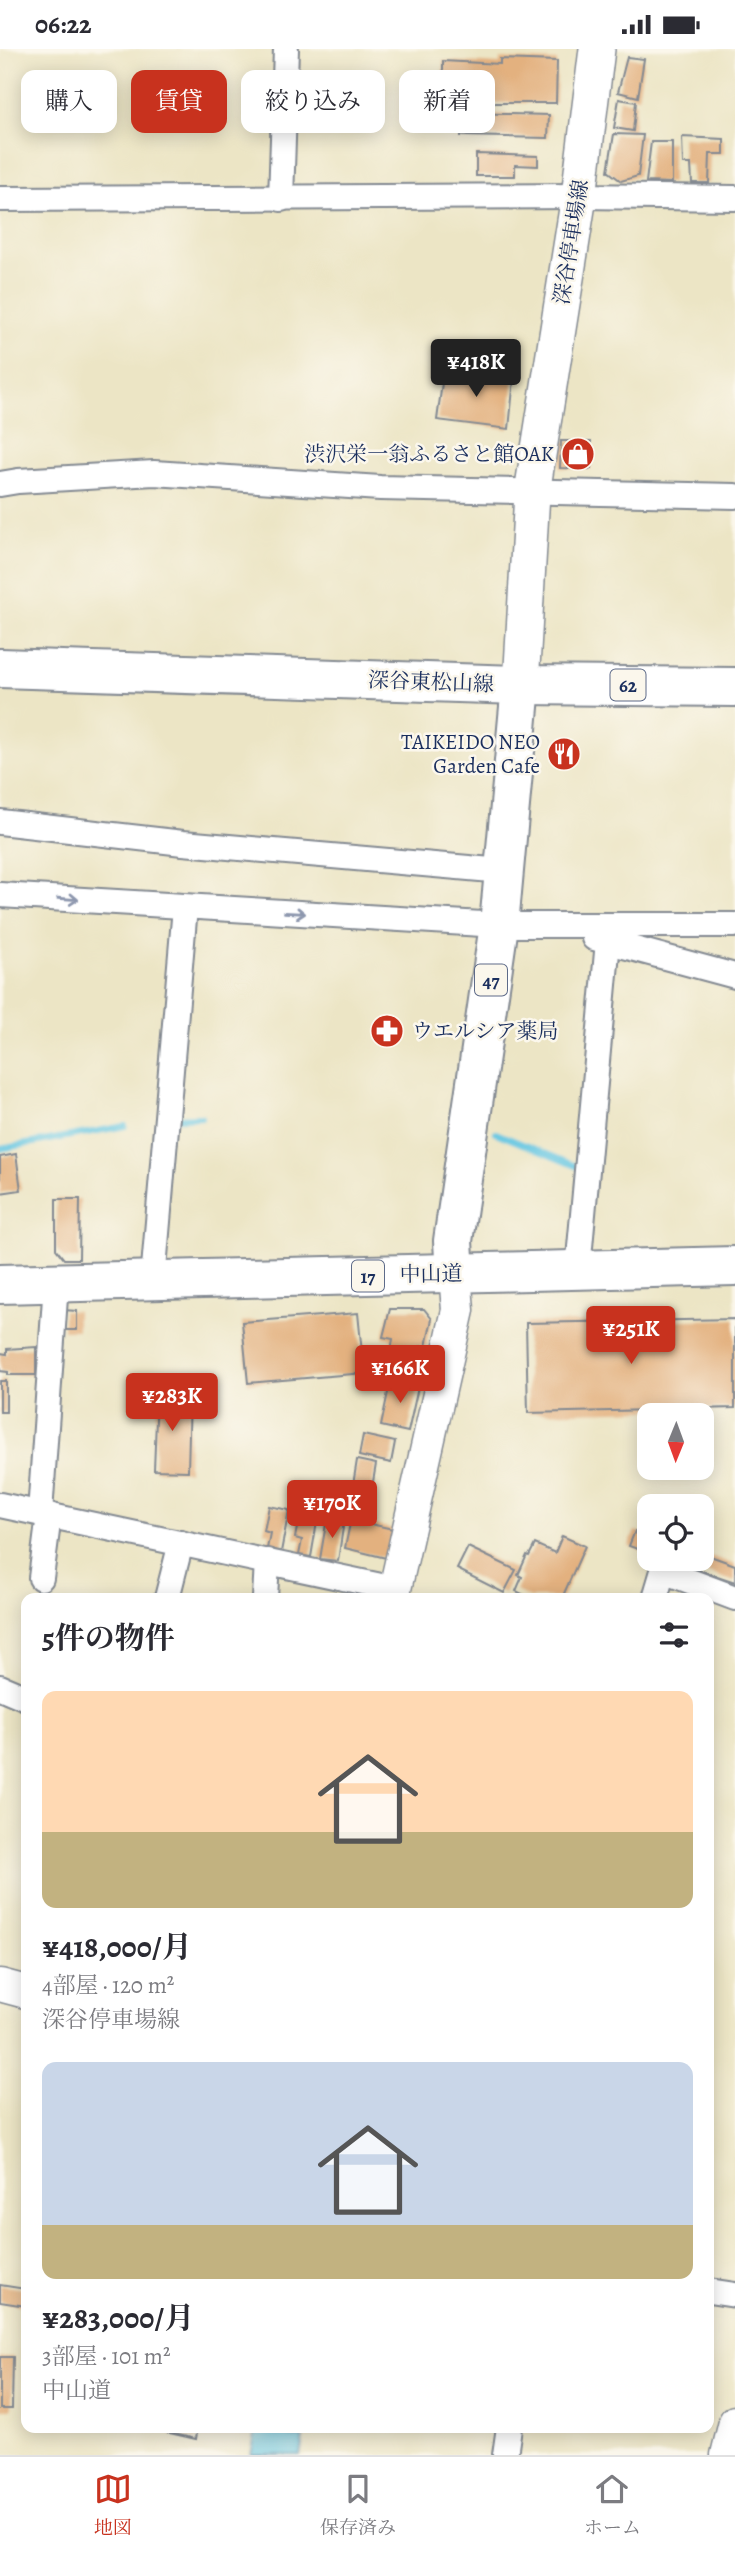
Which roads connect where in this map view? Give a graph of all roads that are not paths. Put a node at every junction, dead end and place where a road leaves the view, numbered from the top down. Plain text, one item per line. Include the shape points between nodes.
1 (285, 49) edge
2 (597, 49) edge
3 (579, 196) junction
4 (0, 198) edge
5 (735, 198) edge
6 (281, 199) junction
7 (0, 484) edge
8 (532, 493) junction
9 (735, 496) edge
10 (0, 668) edge
11 (521, 685) junction
12 (735, 687) edge
13 (0, 822) edge
14 (503, 871) junction
15 (0, 895) edge
16 (185, 907) junction
17 (499, 925) junction
18 (735, 925) edge
19 (608, 941) junction
20 (735, 976) edge
21 (735, 1266) edge
22 (578, 1269) junction
23 (455, 1274) junction
24 (153, 1280) junction
25 (55, 1283) junction
26 (0, 1284) edge
27 (0, 1505) edge
28 (45, 1514) junction
29 (181, 1543) junction
30 (267, 1561) junction
31 (41, 1578) dead end
32 (168, 1593) edge
33 (265, 1593) edge
34 (394, 1593) edge
35 (656, 1593) edge
36 (735, 1598) edge
37 (0, 1687) edge
38 (21, 1695) edge
39 (0, 1986) edge
40 (21, 1992) edge
41 (714, 2292) edge
42 (735, 2295) edge
43 (735, 2422) edge
44 (508, 2433) edge
45 (505, 2455) edge
46 (727, 2455) edge

1 - 6 street
2 - 3 main road, 深谷停車場線
3 - 5 street
3 - 6 street
3 - 8 main road, 深谷停車場線
4 - 6 street
7 - 8 street via 154,473
8 - 9 street
8 - 11 main road, 深谷停車場線
10 - 11 main road, 深谷東松山線
11 - 12 main road, 62
11 - 14 main road, 深谷東松山線 / 47
13 - 14 street
14 - 17 main road, 深谷東松山線 / 47
15 -> 16 street
16 -> 17 street
16 - 24 street
17 - 18 street
17 - 19 street
17 - 23 main road, 深谷東松山線 / 47 via 453,1241
19 - 20 street
19 - 22 street
21 - 22 main road, 中山道 / 17
22 - 23 main road, 中山道 / 17
23 - 24 main road, 中山道 / 17
23 - 34 street via 458,1310
24 - 25 main road, 中山道 / 17
25 - 26 main road, 中山道 / 17
25 - 28 street
27 - 28 street
28 - 29 street
28 - 31 street
29 - 30 street
29 - 32 street
30 - 33 street
30 - 34 street
35 - 36 street via 663,1571
37 - 38 street
39 - 40 street
41 - 42 street
43 - 46 street
44 - 45 street

